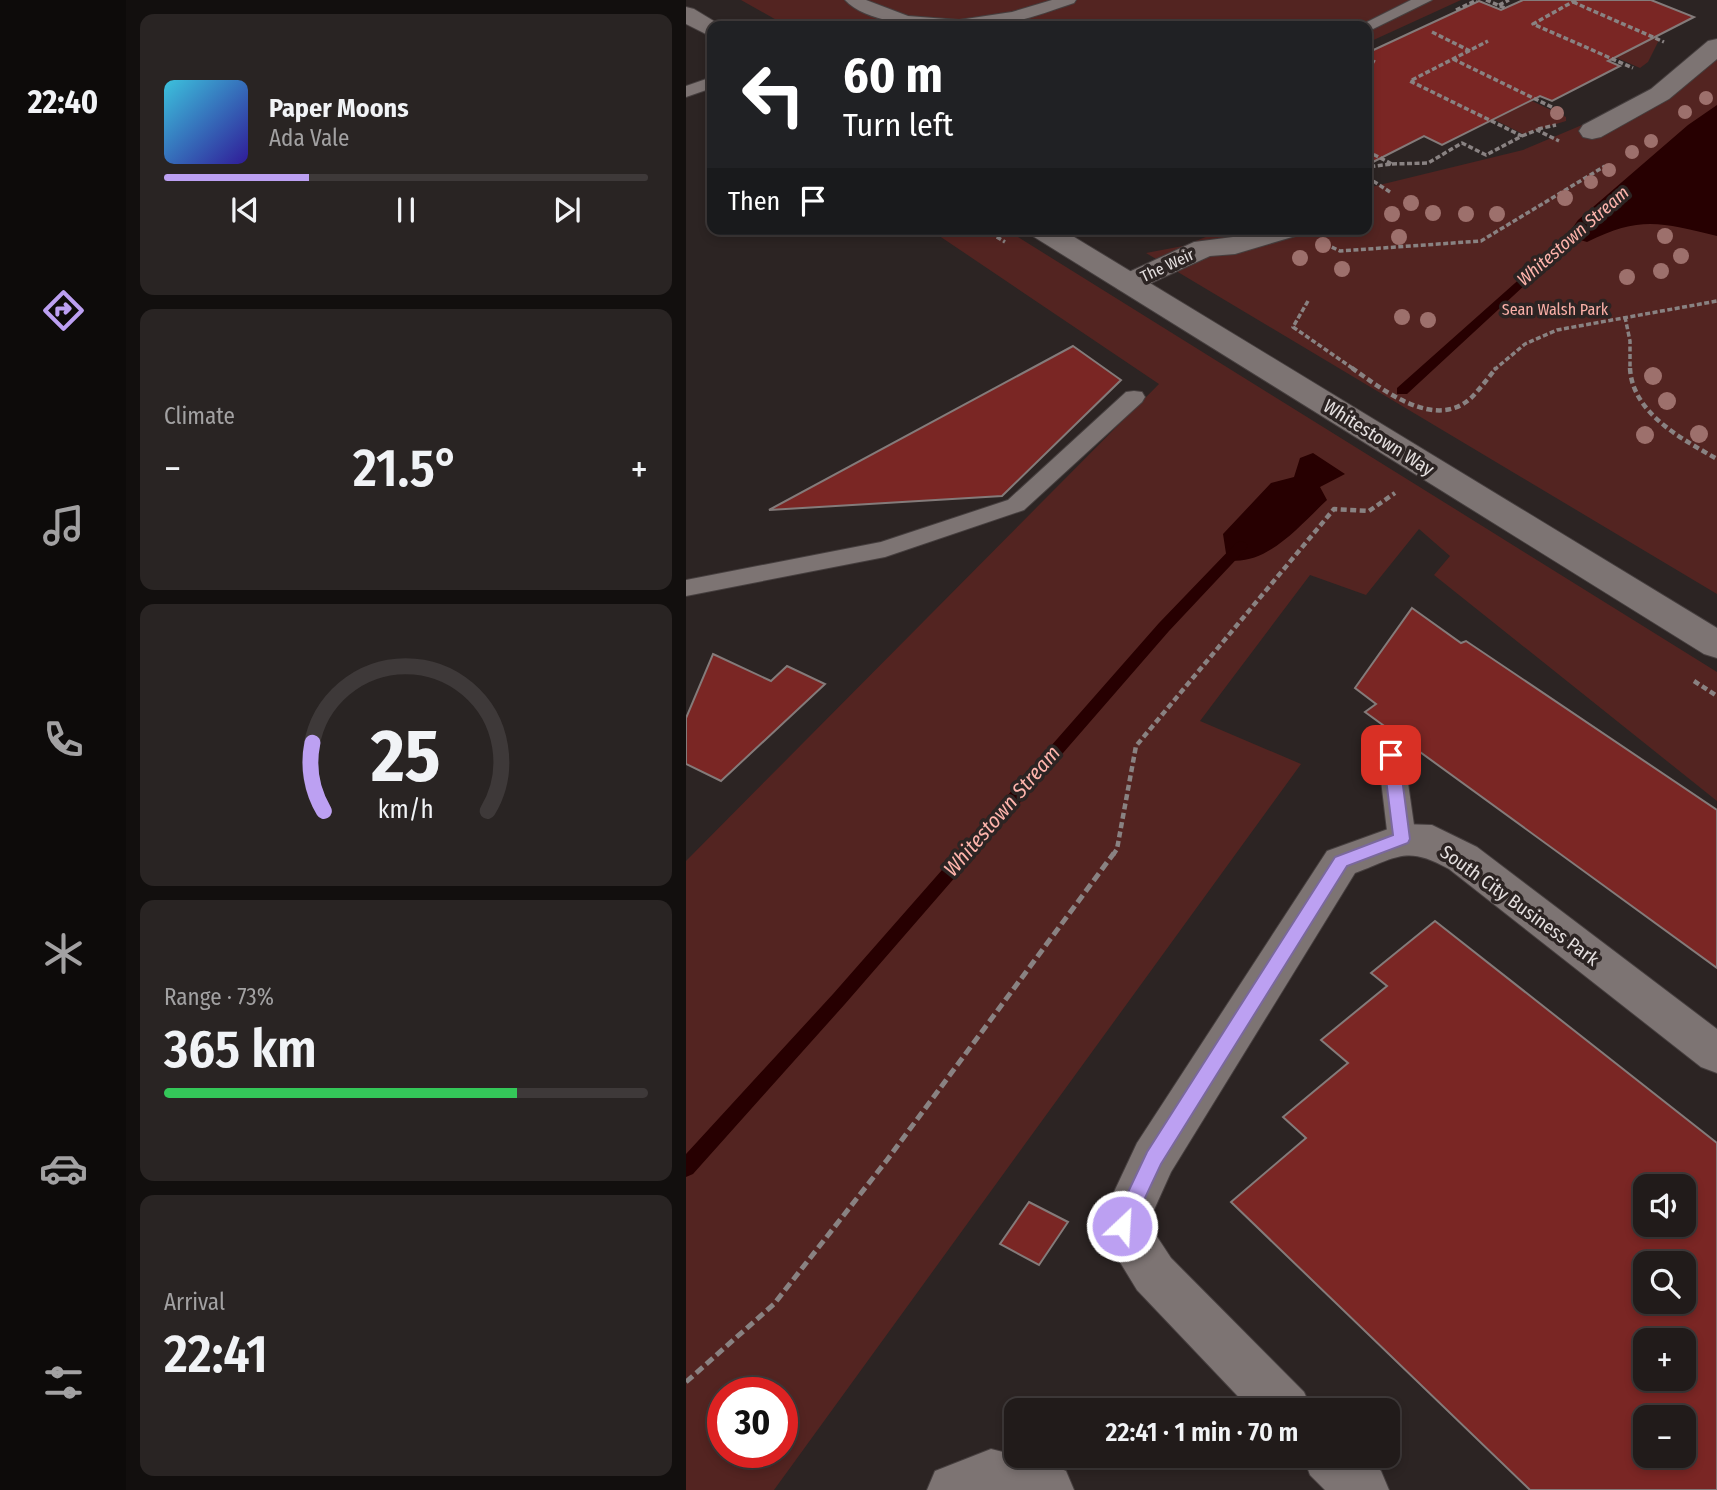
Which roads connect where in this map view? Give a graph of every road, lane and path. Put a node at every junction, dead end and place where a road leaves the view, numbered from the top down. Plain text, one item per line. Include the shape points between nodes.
1 (853, 0) edge
2 (1068, 0) edge
3 (1424, 0) edge
4 (1486, 0) edge
5 (1510, 0) edge
6 (1574, 1) edge
7 (1499, 5) junction
8 (1505, 8) dead end
9 (686, 14) edge
10 (898, 21) edge
11 (996, 21) edge
12 (1372, 24) edge
13 (707, 27) edge
14 (1420, 37) dead end
15 (1488, 41) dead end
16 (1673, 45) dead end
17 (1717, 46) edge
18 (1470, 52) junction
19 (1384, 54) dead end
20 (1453, 59) junction
21 (1372, 60) edge
22 (707, 71) edge
23 (1642, 72) dead end
24 (686, 79) edge
25 (707, 84) edge
26 (686, 92) edge
27 (1566, 114) dead end
28 (1560, 125) dead end
29 (1537, 130) junction
30 (1592, 131) dead end
31 (1522, 136) junction
32 (1563, 143) dead end
33 (1372, 154) edge
34 (1598, 158) dead end
35 (1392, 164) junction
36 (1372, 166) edge
37 (1372, 180) edge
38 (1390, 192) dead end
39 (1051, 235) edge
40 (1269, 235) edge
41 (1318, 240) dead end
42 (1128, 283) junction
43 (1308, 301) dead end
44 (1717, 301) edge
45 (1625, 317) junction
46 (1133, 397) dead end
47 (1717, 459) edge
48 (1395, 492) dead end
49 (686, 588) edge
50 (1717, 645) edge
51 (1391, 755) dead end
52 (1402, 839) junction
53 (1717, 1054) edge
54 (686, 1382) edge
55 (1274, 1398) edge
56 (1341, 1468) edge
57 (954, 1490) edge
58 (1048, 1490) edge
59 (1362, 1490) edge

1 - 10 lane
2 - 11 lane
3 - 12 lane
4 - 7 path
5 - 7 path
6 - 16 path
6 - 23 path via 1533,24
7 - 8 path
9 - 13 street
14 - 18 path via 1433,31
15 - 18 path
17 - 30 street via 1660,94
18 - 20 path
19 - 21 path
20 - 27 path
20 - 31 path via 1410,81
22 - 24 lane
25 - 26 lane
28 - 29 path
29 - 31 path
29 - 32 path
31 - 35 path via 1486,155 1461,143 1428,163
33 - 35 path
34 - 41 path via 1610,163 1481,241 1340,251
35 - 36 path
37 - 38 path
39 - 42 street, Whitestown Way
40 - 42 street, The Weir via 1235,245 1198,245
42 - 50 street, Whitestown Way
43 - 45 path via 1293,327 1376,385 1430,411 1469,400 1502,361 1525,344 1557,330
44 - 45 path
45 - 47 path via 1631,332 1631,385 1652,415
46 - 49 lane via 1016,505 884,549
48 - 54 path via 1369,511 1334,509 1136,746 1117,849 887,1160 774,1304
51 - 52 lane
52 - 53 street, South City Business Park via 1432,841 1463,858
52 - 55 street, South City Business Park via 1341,862 1154,1158 1122,1226 1154,1274
56 - 59 street
57 - 58 street via 991,1476

